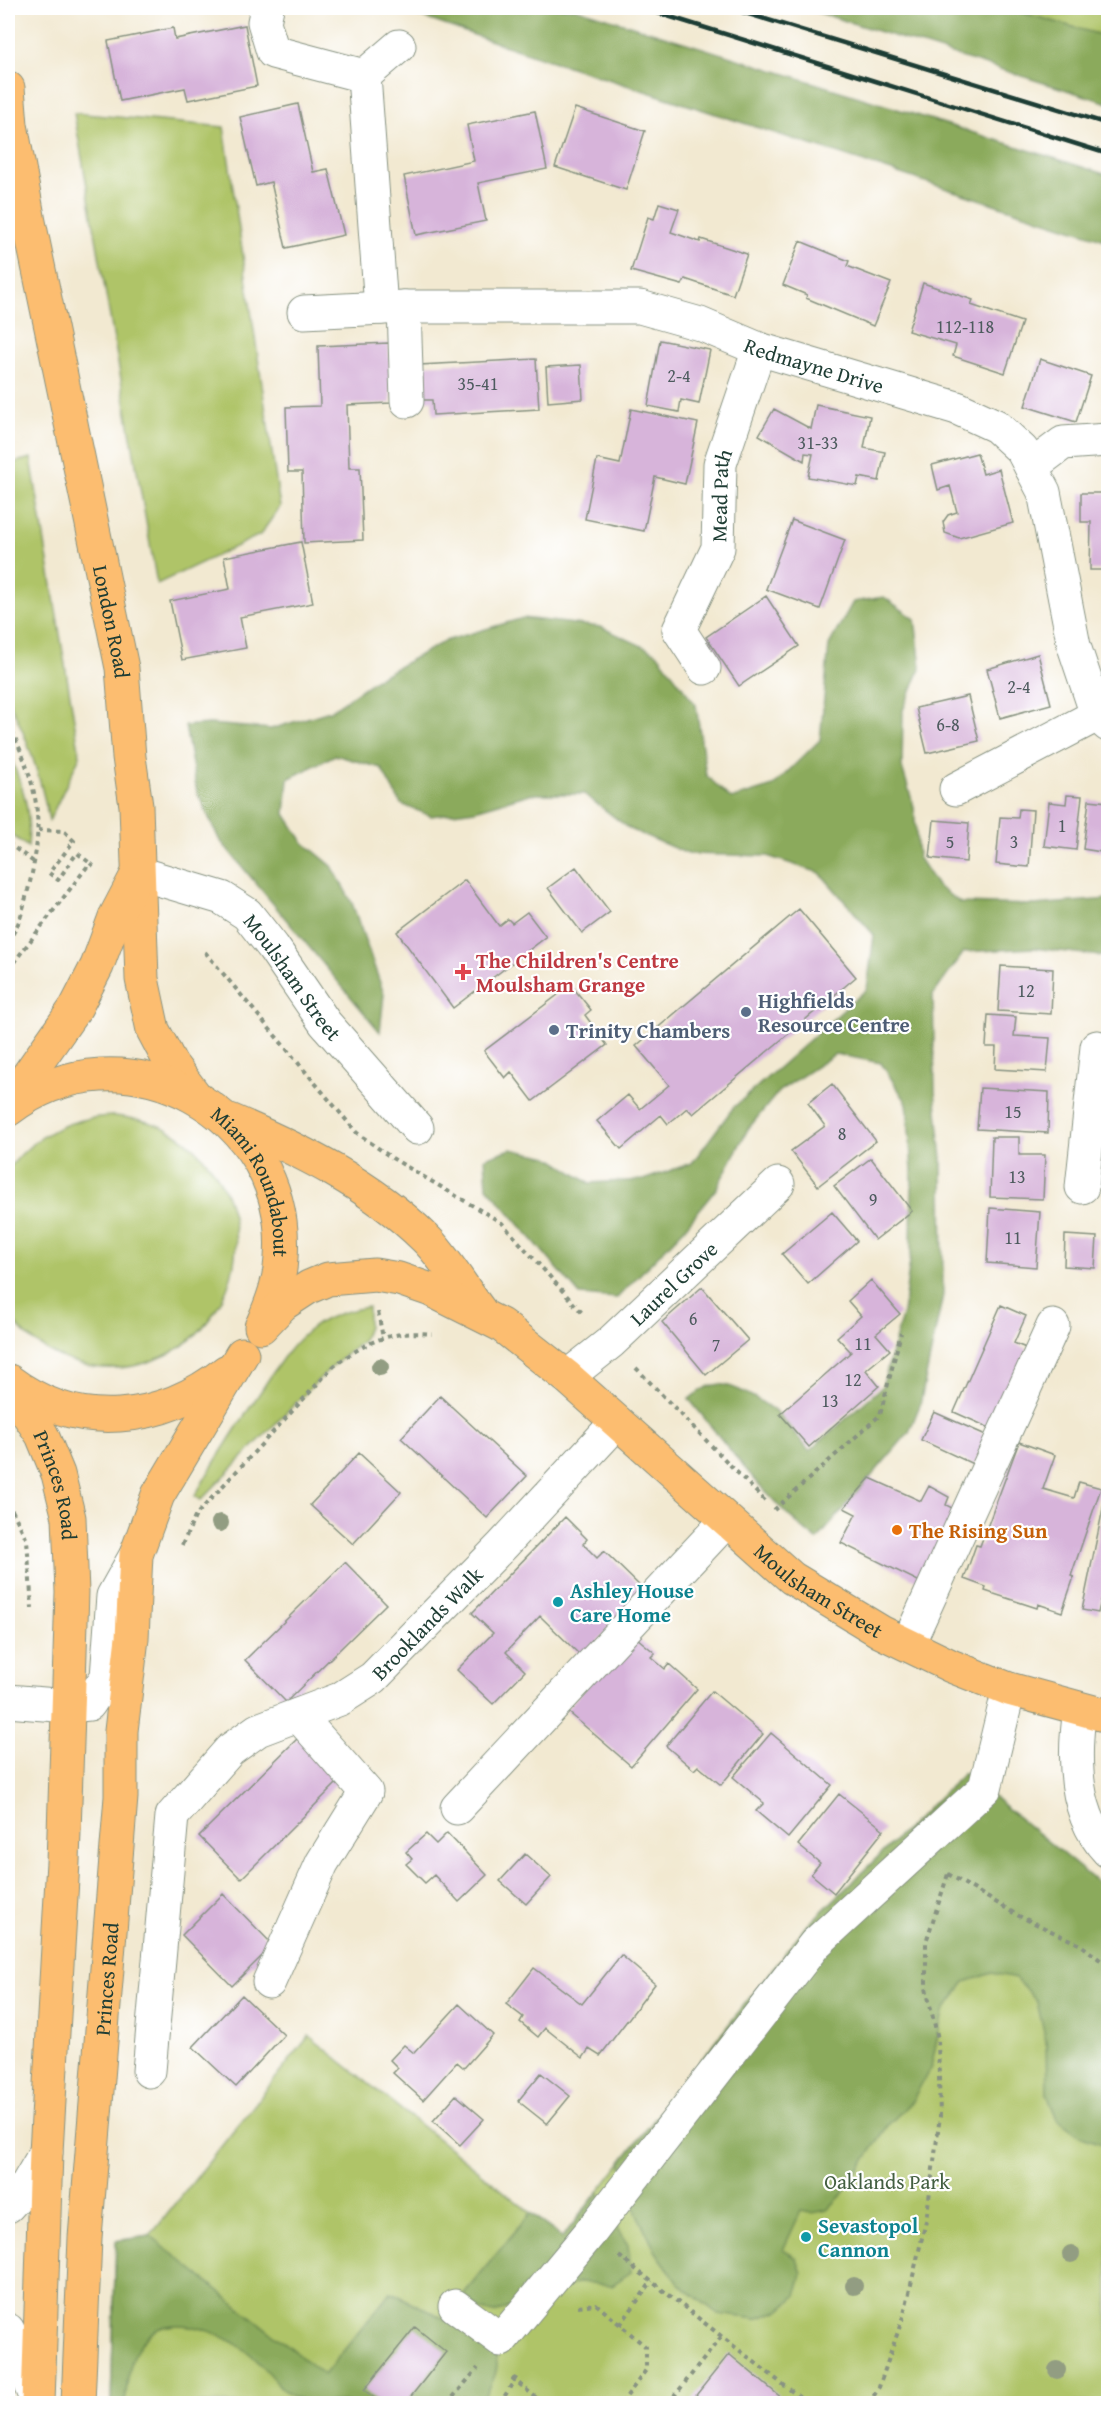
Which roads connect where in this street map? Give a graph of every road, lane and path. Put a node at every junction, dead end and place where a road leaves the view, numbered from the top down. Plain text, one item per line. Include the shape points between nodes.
1 (267, 8) edge
2 (399, 46) dead end
3 (363, 76) junction
4 (8, 88) edge
5 (392, 308) junction
6 (304, 312) dead end
7 (759, 349) junction
8 (407, 401) dead end
9 (1108, 440) edge
10 (1030, 467) junction
11 (704, 668) dead end
12 (1103, 720) edge
13 (8, 722) edge
14 (956, 789) dead end
15 (38, 830) junction
16 (8, 843) edge
17 (35, 863) junction
18 (90, 863) junction
19 (96, 868) dead end
20 (138, 873) junction
21 (8, 941) edge
22 (205, 952) dead end
23 (8, 970) edge
24 (1096, 1047) dead end
25 (196, 1097) junction
26 (8, 1104) edge
27 (8, 1110) edge
28 (223, 1117) junction
29 (1099, 1118) edge
30 (417, 1128) dead end
31 (778, 1184) dead end
32 (1082, 1187) dead end
33 (378, 1309) dead end
34 (481, 1313) junction
35 (1053, 1326) dead end
36 (261, 1327) junction
37 (901, 1333) dead end
38 (438, 1335) dead end
39 (383, 1338) junction
40 (611, 1342) junction
41 (242, 1354) junction
42 (567, 1377) junction
43 (8, 1380) edge
44 (8, 1384) edge
45 (616, 1422) junction
46 (196, 1515) dead end
47 (726, 1521) junction
48 (136, 1555) junction
49 (908, 1644) junction
50 (1009, 1689) junction
51 (8, 1701) edge
52 (68, 1706) junction
53 (1094, 1713) edge
54 (298, 1715) junction
55 (457, 1808) dead end
56 (961, 1812) junction
57 (1108, 1851) edge
58 (948, 1874) junction
59 (1108, 1966) edge
60 (269, 1982) dead end
61 (149, 2071) dead end
62 (45, 2152) junction
63 (8, 2206) edge
64 (590, 2233) junction
65 (652, 2281) junction
66 (455, 2306) dead end
67 (572, 2307) dead end
68 (620, 2325) junction
69 (8, 2330) edge
70 (722, 2336) junction
71 (494, 2349) junction
72 (521, 2371) dead end
73 (513, 2380) junction
74 (38, 2403) edge
75 (78, 2403) edge
76 (447, 2403) edge
77 (500, 2403) edge
78 (544, 2403) edge
79 (621, 2403) edge
80 (668, 2403) edge
81 (808, 2403) edge
82 (869, 2403) edge

1 - 3 street via 264,22 273,52
2 - 3 street
3 - 5 street
4 - 20 main road, London Road via 25,200 122,668 136,806
5 - 6 street, Redmayne Drive
5 - 7 street, Redmayne Drive via 640,307 700,324
5 - 8 street
7 - 10 street, Redmayne Drive via 957,408 996,426 1022,450
7 - 11 street, Mead Path via 720,464 718,548 679,630
9 - 10 street via 1063,442
10 - 12 street, Redmayne Drive via 1044,492 1074,646
12 - 14 street
13 - 15 path via 36,796
15 - 17 path
15 - 18 path via 64,831 74,841 49,873 58,880 77,853
16 - 17 path
17 - 21 path via 18,926
18 - 19 path
18 - 23 path
20 - 25 main road, London Road via 142,980 153,1030 171,1064
20 - 26 main road, London Road via 76,1007
20 - 30 street, Moulsham Street via 222,898 247,914 325,1023
22 - 40 path via 357,1133 399,1163 502,1223
24 - 29 street
25 - 27 main road, Miami Roundabout via 150,1079 100,1075 51,1086
25 - 28 main road, Miami Roundabout
28 - 34 main road, Moulsham Street via 303,1152 371,1193 426,1238
28 - 36 main road, Miami Roundabout via 249,1144 266,1175 279,1214 279,1275
29 - 32 street
31 - 40 street, Laurel Grove
33 - 39 path
34 - 36 main road, Moulsham Street via 399,1279 350,1275 309,1287 283,1304
34 - 42 main road, Moulsham Street
35 - 49 street
36 - 41 main road, Miami Roundabout
37 - 40 path via 880,1415 774,1510
38 - 39 path via 414,1332
39 - 46 path via 359,1347 334,1366
40 - 42 street, Laurel Grove
41 - 43 main road, Miami Roundabout via 216,1380 184,1400 127,1415 68,1410 32,1396
41 - 48 main road, Princes Road via 158,1496
42 - 45 main road, Moulsham Street
44 - 52 main road, Princes Road via 42,1435 58,1474 69,1518 72,1592
45 - 47 main road, Moulsham Street
45 - 54 street, Brooklands Walk via 373,1678 340,1699
47 - 49 main road, Moulsham Street via 792,1578
47 - 55 street
48 - 52 street, Princes Road via 113,1596 107,1677 89,1704
48 - 75 main road, Princes Road via 132,1638 121,1731 121,1797 85,2238
49 - 50 main road, Moulsham Street
50 - 53 main road, Moulsham Street
50 - 56 street via 985,1788
51 - 52 street
52 - 62 main road, Princes Road via 63,1862
53 - 57 street, Moulsham Street via 1076,1737 1076,1771 1085,1812
54 - 60 street via 366,1792 322,1863
54 - 61 street, Brooklands Walk via 258,1730 230,1750 172,1816
56 - 58 path
56 - 64 street via 815,1944
58 - 59 path via 1018,1916 1081,1945
58 - 82 path via 926,1942 926,1988 938,2039 940,2116 926,2221 904,2314 879,2387
62 - 63 street via 26,2186
62 - 74 main road, Princes Road
64 - 65 path
64 - 71 street
65 - 68 path
65 - 70 path
66 - 71 street
67 - 68 path via 596,2304
68 - 79 path via 646,2347 646,2370
69 - 74 street
70 - 80 path
70 - 81 path
71 - 73 path
71 - 76 path
72 - 73 path
73 - 77 path
73 - 78 path

